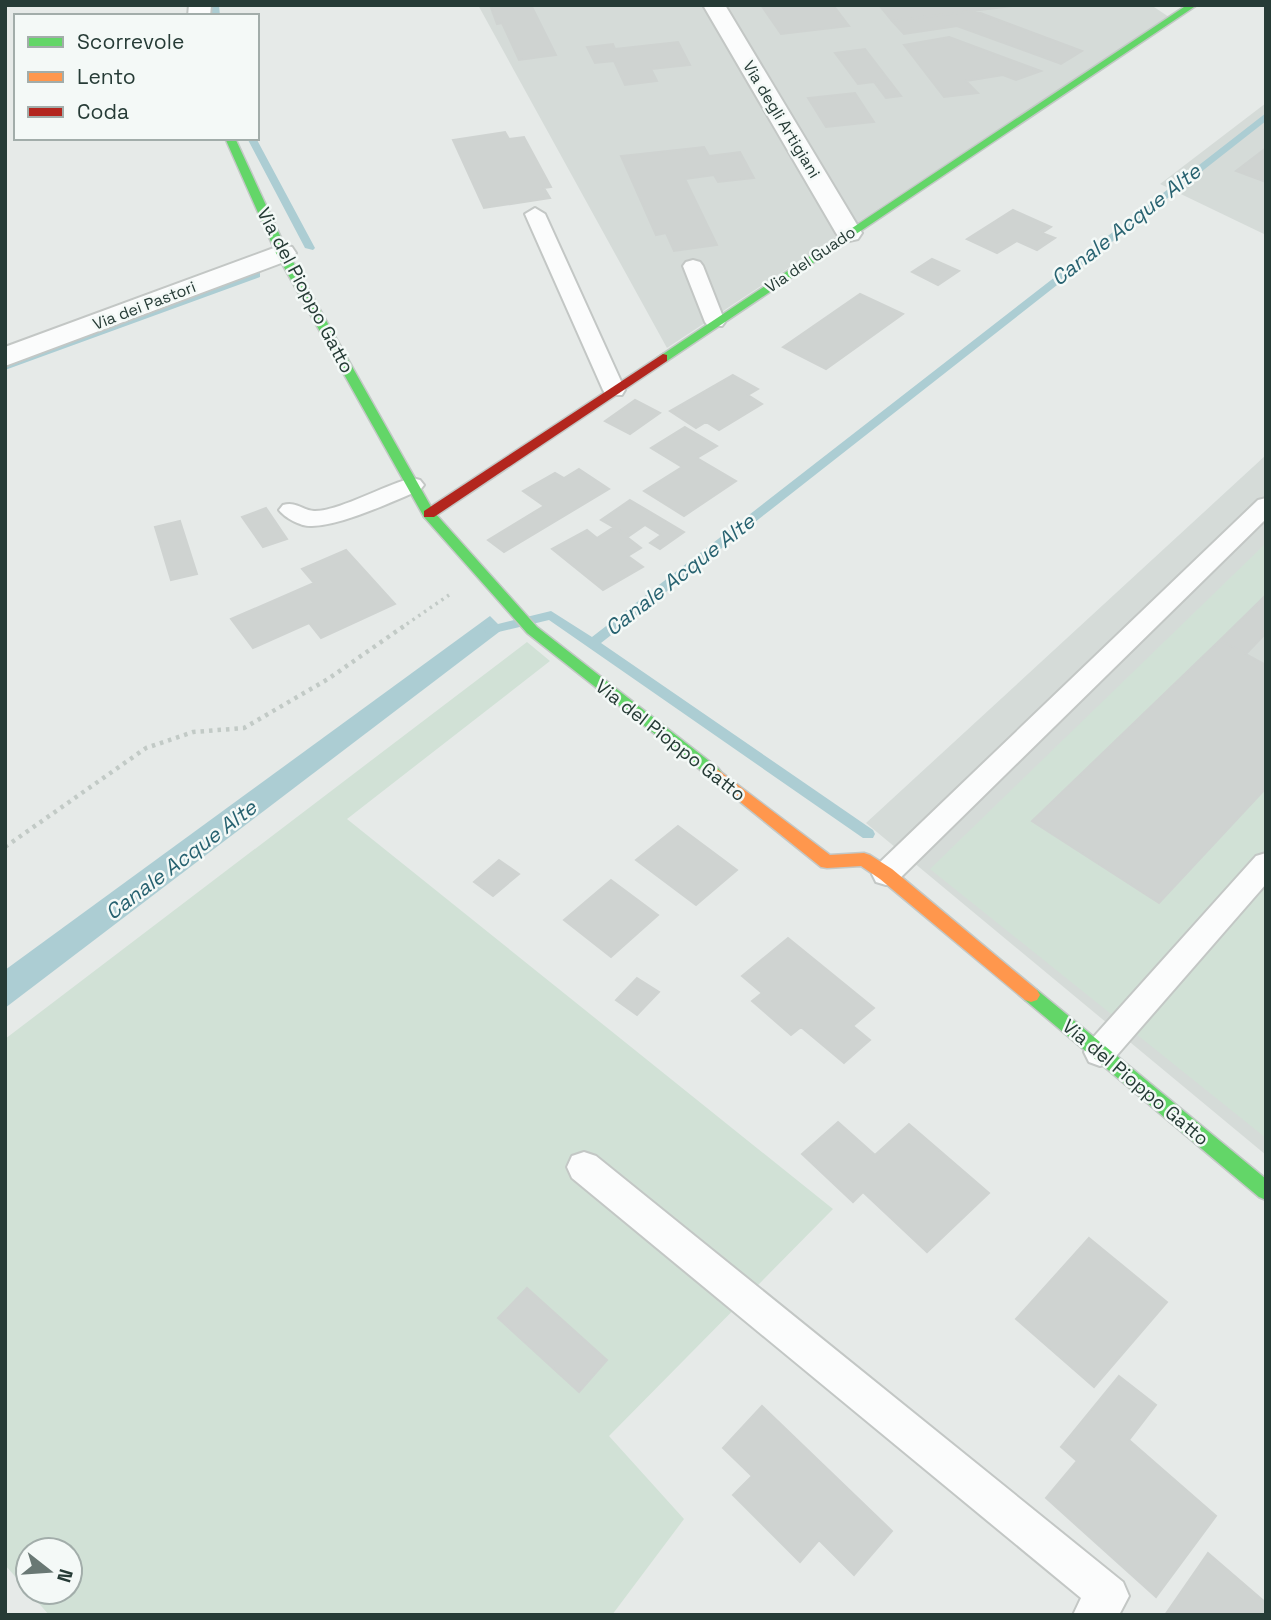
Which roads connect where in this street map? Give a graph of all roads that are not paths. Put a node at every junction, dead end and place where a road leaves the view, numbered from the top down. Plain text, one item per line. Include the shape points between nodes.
1 (714, 5) edge
2 (1193, 5) edge
3 (231, 140) edge
4 (535, 214) dead end
5 (849, 233) junction
6 (282, 253) junction
7 (693, 266) dead end
8 (715, 322) junction
9 (5, 357) edge
10 (614, 390) junction
11 (412, 485) junction
12 (1266, 505) edge
13 (291, 510) dead end
14 (429, 514) junction
15 (1266, 864) edge
16 (886, 874) junction
17 (1100, 1052) junction
18 (584, 1167) dead end
19 (1266, 1191) edge
20 (1093, 1615) edge

1 - 5 street, Via degli Artigiani
2 - 5 street, Via del Guado
3 - 6 street, Via del Pioppo Gatto
4 - 10 lane
5 - 8 street, Via del Guado
6 - 9 street, Via dei Pastori
6 - 11 street, Via del Pioppo Gatto
7 - 8 lane
8 - 10 street, Via del Guado
10 - 14 street, Via del Guado
11 - 13 lane via 344,512 311,519
11 - 14 street, Via del Pioppo Gatto
12 - 16 lane
14 - 16 street, Via del Pioppo Gatto via 532,630 827,862 864,859
15 - 17 lane
16 - 17 street, Via del Pioppo Gatto
17 - 19 street, Via del Pioppo Gatto
18 - 20 lane via 1109,1596

